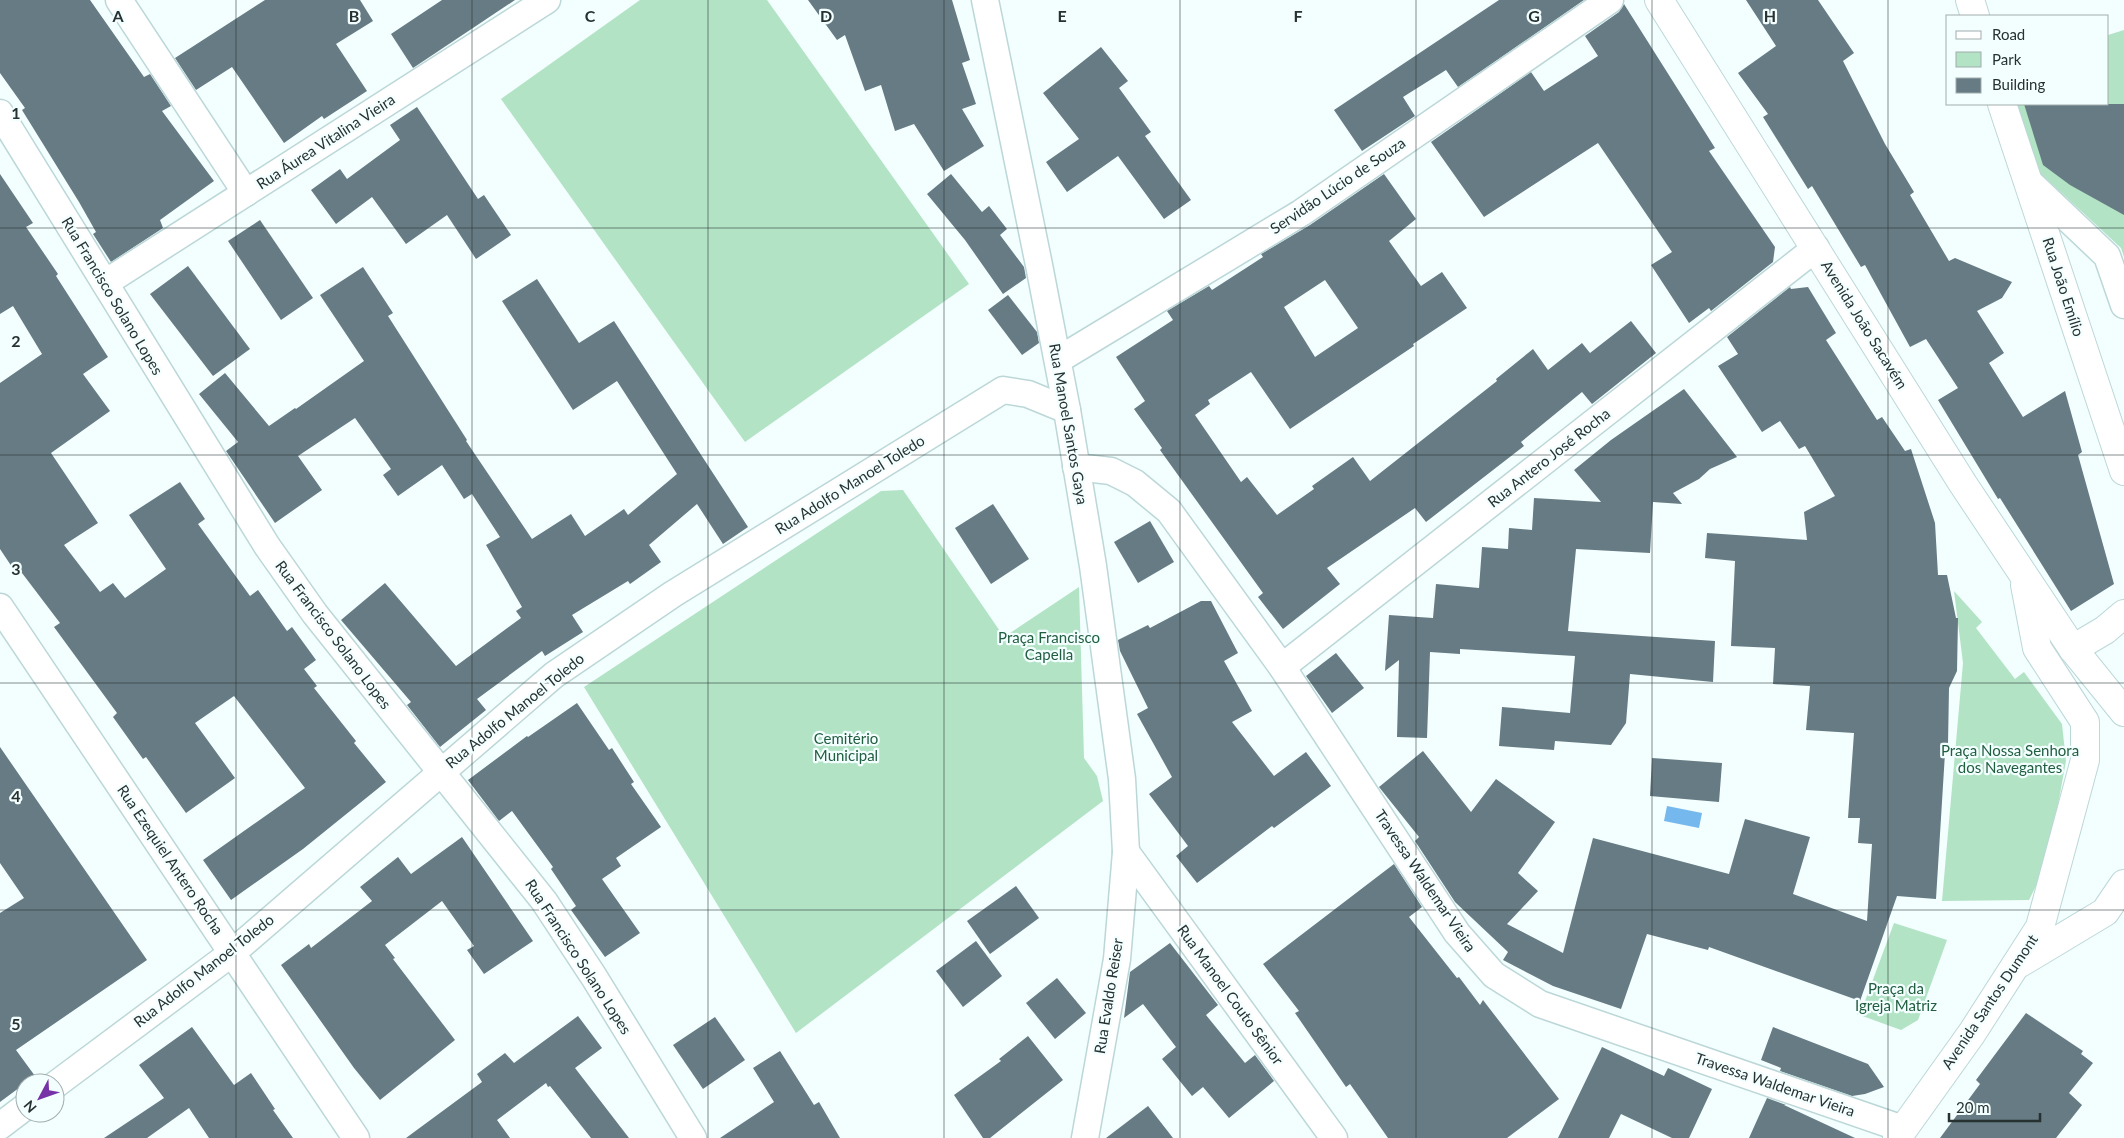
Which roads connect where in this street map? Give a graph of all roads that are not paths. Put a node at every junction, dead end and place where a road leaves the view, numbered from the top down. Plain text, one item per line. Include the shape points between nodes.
1 (119, 0) edge
2 (985, 0) edge
3 (1610, 0) edge
4 (1659, 0) edge
5 (1970, 0) edge
6 (541, 2) edge
7 (1975, 15) edge
8 (2002, 105) edge
9 (0, 113) edge
10 (2027, 180) junction
11 (246, 193) junction
12 (1816, 248) junction
13 (105, 283) junction
14 (2124, 306) edge
15 (1058, 360) junction
16 (1067, 410) junction
17 (1076, 467) junction
18 (2124, 471) edge
19 (2023, 574) junction
20 (0, 607) edge
21 (2124, 614) edge
22 (2073, 649) junction
23 (1282, 667) junction
24 (2124, 712) edge
25 (442, 771) junction
26 (1126, 852) junction
27 (2124, 884) edge
28 (232, 953) junction
29 (2015, 966) junction
30 (65, 1078) edge
31 (15, 1115) edge
32 (0, 1126) edge
33 (1900, 1133) edge
34 (356, 1138) edge
35 (693, 1138) edge
36 (1085, 1138) edge
37 (1334, 1138) edge

1 - 11 street
2 - 15 street, Rua Manoel Santos Gaya
3 - 15 street, Servidão Lúcio de Souza via 1301,213
4 - 12 main road, Avenida João Sacavém
5 - 7 main road
6 - 11 street, Rua Áurea Vitalina Vieira
8 - 10 main road, Rua João Emílio
9 - 13 street, Rua Francisco Solano Lopes
10 - 14 street via 2107,256
10 - 18 main road, Rua João Emílio
11 - 13 street, Rua Áurea Vitalina Vieira
12 - 19 main road, Avenida João Sacavém
12 - 23 street, Rua Antero José Rocha
13 - 25 street, Rua Francisco Solano Lopes via 267,546 315,614
15 - 16 street, Rua Manoel Santos Gaya
16 - 17 street, Rua Manoel Santos Gaya
16 - 25 street, Rua Adolfo Manoel Toledo via 1028,394 1003,390 622,627 554,675
17 - 23 street, Travessa Waldemar Vieira via 1111,471 1135,483 1169,511
17 - 26 street, Rua Manoel Santos Gaya via 1122,779
19 - 22 main road, Avenida João Sacavém
19 - 29 main road, Avenida Santos Dumont via 2037,648 2085,722 2085,760 2040,927
20 - 28 street, Rua Ezequiel Antero Rocha
21 - 22 main road
22 - 24 main road, Avenida João Sacavém
23 - 33 street, Travessa Waldemar Vieira via 1453,927 1494,976 1540,1004
25 - 28 street, Rua Adolfo Manoel Toledo
25 - 35 street, Rua Francisco Solano Lopes via 544,901
26 - 36 street, Rua Evaldo Reiser via 1117,959
26 - 37 street, Rua Manoel Couto Sênior
27 - 29 main road via 2105,912
28 - 30 street, Rua Adolfo Manoel Toledo
28 - 34 street, Rua Ezequiel Antero Rocha
29 - 33 main road, Avenida Santos Dumont via 1972,1033
31 - 32 street

